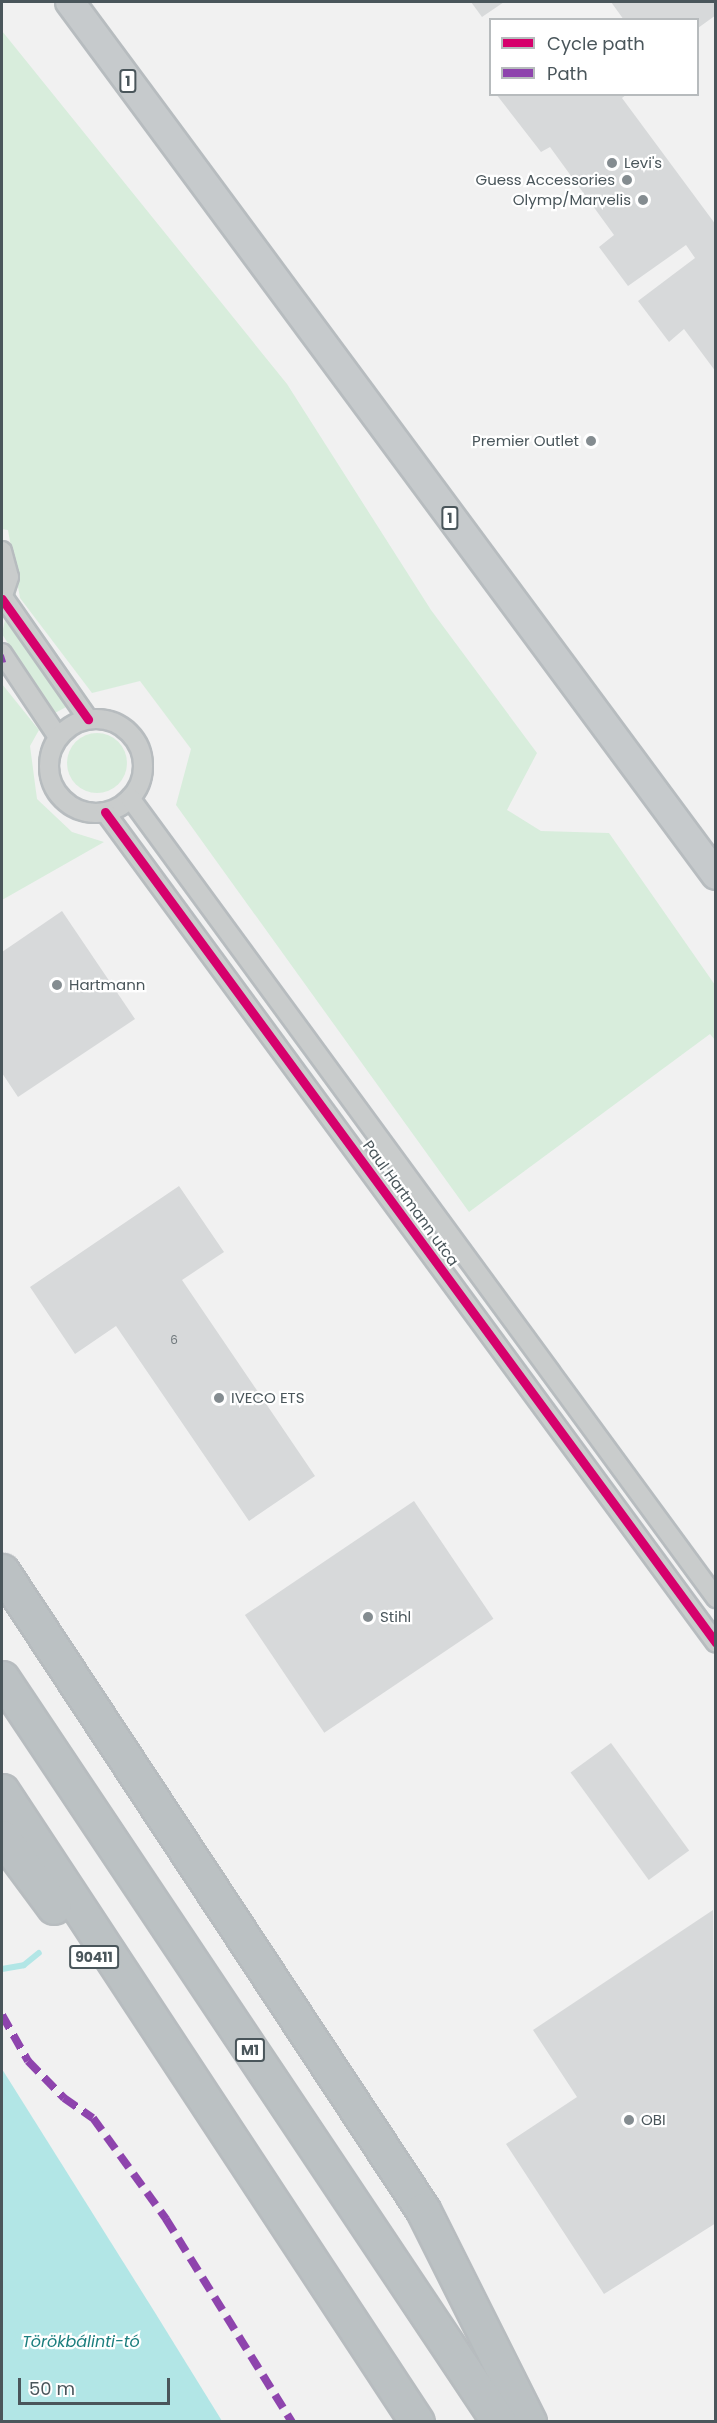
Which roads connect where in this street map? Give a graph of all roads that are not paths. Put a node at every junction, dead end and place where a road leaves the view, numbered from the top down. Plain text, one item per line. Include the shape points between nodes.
1 (70, 2) edge
2 (2, 552) edge
3 (2, 598) edge
4 (2, 653) edge
5 (88, 719) junction
6 (58, 736) junction
7 (130, 798) junction
8 (105, 812) junction
9 (716, 875) edge
10 (2, 1571) edge
11 (716, 1598) edge
12 (716, 1643) edge
13 (2, 1678) edge
14 (2, 1791) edge
15 (2, 1837) edge
16 (188, 2075) junction
17 (417, 2421) edge
18 (499, 2421) edge
19 (529, 2421) edge

1 - 9 main road, 1
2 - 3 street via 9,577
3 - 5 street
4 - 6 street
5 - 6 street
5 - 7 street via 116,723 136,741 141,778
6 - 8 street via 48,765 54,788 82,811
7 - 8 street
7 - 11 street, Paul Hartmann utca
8 - 12 street, Paul Hartmann utca
10 - 19 highway via 207,1889 423,2210
13 - 18 highway, M1
14 - 16 highway
15 - 16 highway, 90411
16 - 17 highway

